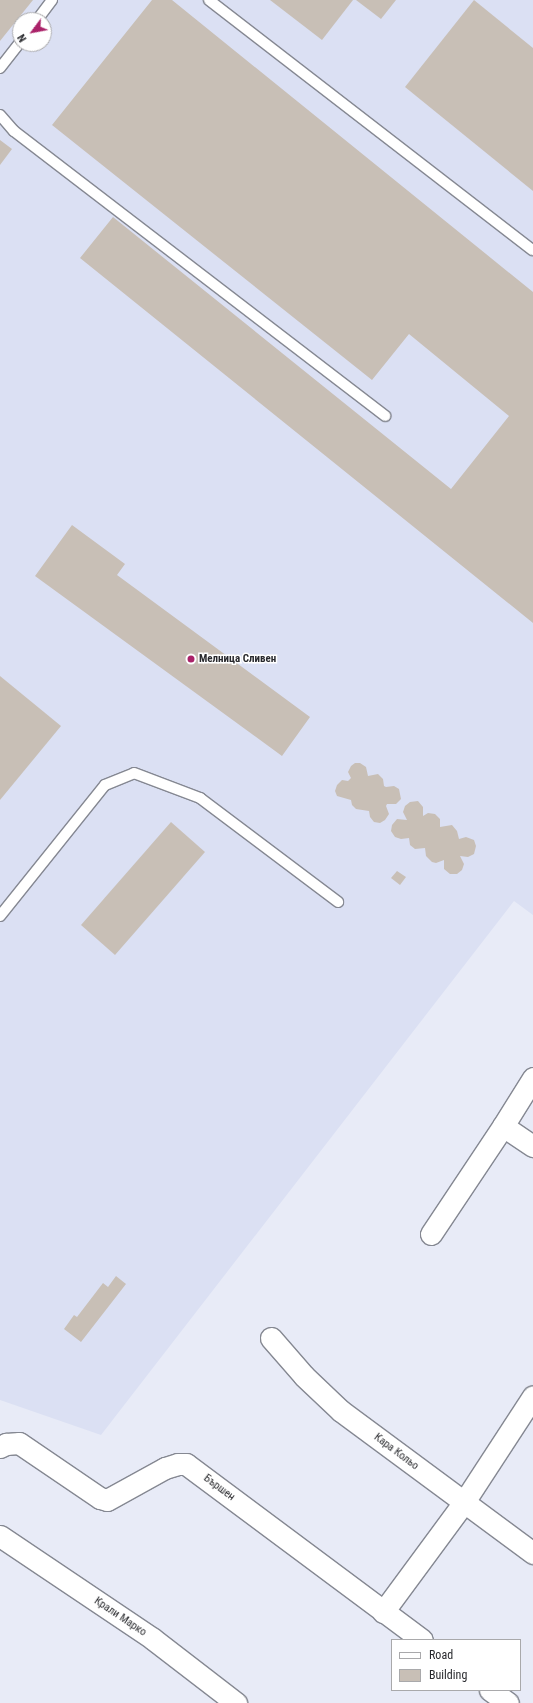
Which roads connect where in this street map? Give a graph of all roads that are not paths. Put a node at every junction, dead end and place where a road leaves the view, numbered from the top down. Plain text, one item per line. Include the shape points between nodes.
1 (52, 0) edge
2 (209, 0) edge
3 (43, 12) edge
4 (12, 52) edge
5 (0, 68) edge
6 (0, 115) edge
7 (533, 250) edge
8 (385, 416) dead end
9 (338, 902) dead end
10 (0, 916) edge
11 (533, 1078) edge
12 (503, 1126) junction
13 (533, 1146) edge
14 (431, 1234) dead end
15 (271, 1338) dead end
16 (533, 1396) edge
17 (0, 1447) edge
18 (464, 1502) junction
19 (0, 1536) edge
20 (533, 1553) edge
21 (383, 1612) junction
22 (421, 1639) edge
23 (491, 1691) edge
24 (236, 1703) edge
25 (508, 1703) edge

1 - 3 lane
2 - 7 lane
4 - 5 lane
6 - 8 lane via 14,131
9 - 10 lane via 200,798 134,774 105,786
11 - 12 street
12 - 13 street
12 - 14 street
15 - 18 street, Кара Кольо via 304,1376 341,1411
16 - 18 street
17 - 21 street, Бършен via 19,1443 100,1498 107,1500 166,1468 186,1464
18 - 20 street, Кара Кольо
18 - 21 street
19 - 24 street, Крали Марко via 153,1639
21 - 22 street, Бършен
23 - 25 street

